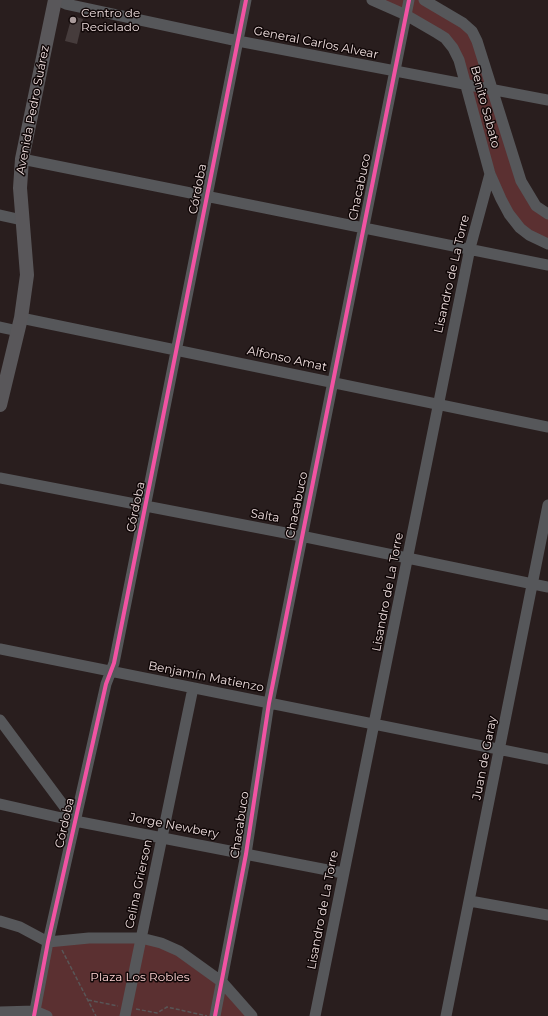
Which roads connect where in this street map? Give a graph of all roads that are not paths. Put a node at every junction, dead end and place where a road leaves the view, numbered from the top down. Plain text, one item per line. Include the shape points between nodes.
1 (56, 0) edge
2 (246, 0) edge
3 (372, 0) edge
4 (409, 0) edge
5 (424, 0) edge
6 (406, 15) junction
7 (238, 41) junction
8 (395, 72) junction
9 (464, 85) junction
10 (494, 91) junction
11 (548, 100) edge
12 (22, 159) junction
13 (490, 174) junction
14 (207, 195) junction
15 (548, 214) edge
16 (0, 215) edge
17 (22, 220) junction
18 (362, 227) junction
19 (548, 244) edge
20 (470, 248) junction
21 (548, 265) edge
22 (19, 324) junction
23 (0, 327) edge
24 (178, 350) junction
25 (333, 382) junction
26 (438, 404) junction
27 (0, 405) edge
28 (548, 427) edge
29 (0, 478) edge
30 (548, 505) edge
31 (146, 507) junction
32 (301, 536) junction
33 (409, 559) junction
34 (532, 584) junction
35 (548, 587) edge
36 (0, 649) edge
37 (111, 671) junction
38 (193, 688) junction
39 (269, 703) junction
40 (0, 720) edge
41 (375, 725) junction
42 (500, 750) junction
43 (548, 759) edge
44 (0, 804) edge
45 (75, 821) junction
46 (162, 837) junction
47 (246, 854) junction
48 (343, 873) junction
49 (470, 901) junction
50 (548, 915) edge
51 (0, 921) edge
52 (141, 938) junction
53 (53, 942) junction
54 (222, 982) junction
55 (0, 1012) edge
56 (126, 1012) edge
57 (35, 1014) edge
58 (47, 1016) edge
59 (215, 1016) edge
60 (252, 1016) edge
61 (315, 1016) edge
62 (446, 1016) edge

1 - 7 street, General Carlos Alvear
1 - 12 main road, Avenida Pedro Suárez
2 - 7 street, Córdoba
3 - 6 street, Benito Sabato
4 - 6 street, Chacabuco
5 - 10 street, Benito Sabato via 472,31
6 - 8 street, Chacabuco
6 - 9 street, Benito Sabato via 445,38 458,60
7 - 8 street, General Carlos Alvear
7 - 14 street, Córdoba
8 - 9 street, General Carlos Alvear
8 - 18 street, Chacabuco
9 - 10 street, General Carlos Alvear
9 - 13 street, Benito Sabato
10 - 11 street, General Carlos Alvear
10 - 15 street, Benito Sabato via 521,181 536,206
12 - 14 street
12 - 17 main road, Avenida Pedro Suárez
13 - 19 street, Benito Sabato via 514,222 529,235
13 - 20 street, Lisandro de La Torre
14 - 18 street
14 - 24 street, Córdoba
16 - 17 street
17 - 22 main road, Avenida Pedro Suárez via 27,275
18 - 20 street
18 - 25 street, Chacabuco
20 - 21 street
20 - 26 street, Lisandro de La Torre
22 - 23 street, Alfonso Amat
22 - 24 street, Alfonso Amat
22 - 27 main road, Avenida Pedro Suárez
24 - 25 street, Alfonso Amat
24 - 31 street, Córdoba
25 - 26 street, Alfonso Amat
25 - 32 street, Chacabuco
26 - 28 street, Alfonso Amat
26 - 33 street, Lisandro de La Torre
29 - 31 street, Salta
30 - 34 street, Juan de Garay
31 - 32 street, Salta
31 - 37 street, Córdoba
32 - 33 street, Salta
32 - 39 street, Chacabuco
33 - 34 street, Salta
33 - 41 street, Lisandro de La Torre
34 - 35 street, Salta
34 - 42 street, Juan de Garay
36 - 37 street, Benjamín Matienzo
37 - 38 street, Benjamín Matienzo
37 - 45 street, Córdoba
38 - 39 street, Benjamín Matienzo
38 - 46 street, Celina Grierson
39 - 41 street, Benjamín Matienzo
39 - 47 street, Chacabuco
40 - 45 street
41 - 42 street, Benjamín Matienzo
41 - 48 street, Lisandro de La Torre
42 - 43 street, Benjamín Matienzo
42 - 49 street, Juan de Garay
44 - 45 street, Jorge Newbery
45 - 46 street, Jorge Newbery
45 - 53 street, Córdoba
46 - 47 street, Jorge Newbery
46 - 52 street, Celina Grierson
47 - 48 street, Jorge Newbery
47 - 54 street, Chacabuco
48 - 61 street, Lisandro de La Torre
49 - 50 street
49 - 62 street, Juan de Garay
51 - 53 street
52 - 53 street via 89,938
52 - 54 street via 179,951
52 - 56 street, Celina Grierson
53 - 57 street, Córdoba
54 - 59 street, Chacabuco
54 - 60 street
55 - 57 street
57 - 58 street

